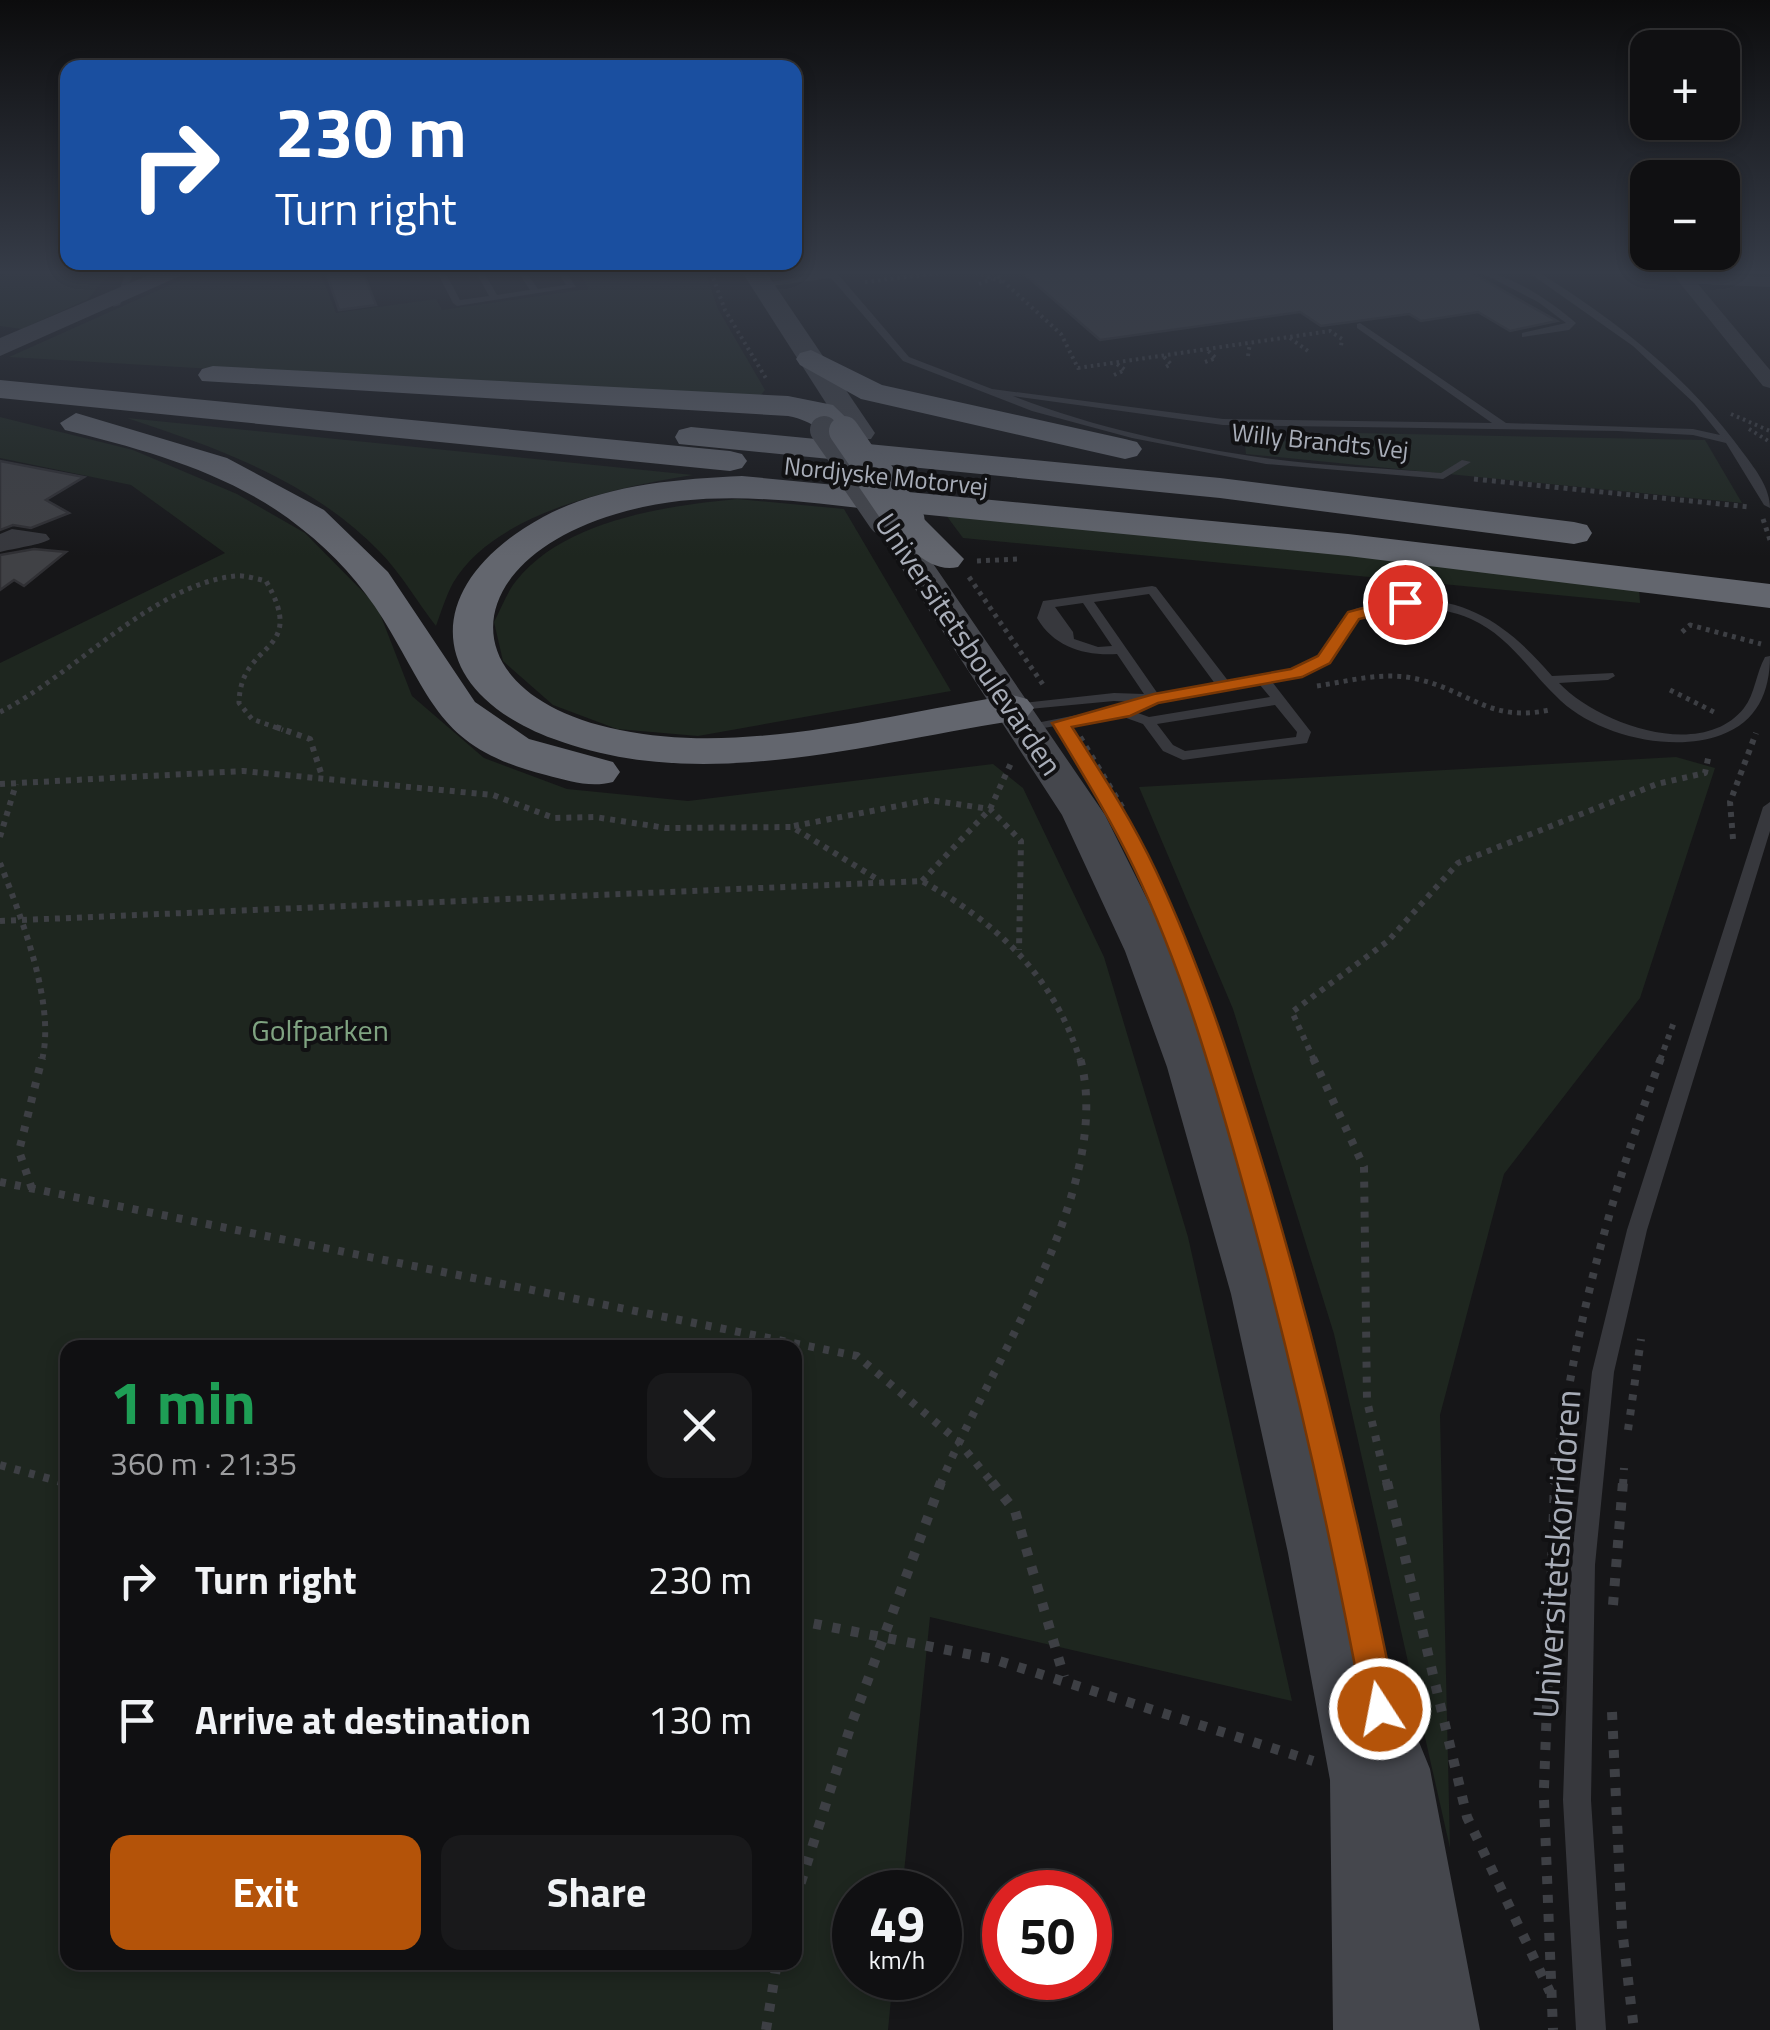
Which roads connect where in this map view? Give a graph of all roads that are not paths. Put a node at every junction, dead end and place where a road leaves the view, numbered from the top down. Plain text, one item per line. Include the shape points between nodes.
1 (89, 367) edge
2 (103, 367) edge
3 (792, 367) edge
4 (922, 367) edge
5 (1418, 367) edge
6 (1663, 367) edge
7 (99, 368) dead end
8 (178, 373) dead end
9 (0, 390) edge
10 (997, 406) junction
11 (0, 407) edge
12 (816, 408) junction
13 (1503, 426) junction
14 (1732, 440) junction
15 (1466, 462) dead end
16 (1764, 506) edge
17 (903, 520) junction
18 (38, 539) dead end
19 (0, 545) edge
20 (1673, 548) dead end
21 (1770, 564) edge
22 (955, 566) joint
23 (1770, 586) edge
24 (1770, 596) edge
25 (1086, 599) junction
26 (1120, 650) junction
27 (1770, 660) edge
28 (1608, 676) dead end
29 (1548, 680) junction
30 (1264, 682) junction
31 (1226, 688) junction
32 (1154, 699) junction
33 (1279, 700) junction
34 (1054, 716) junction
35 (1148, 721) junction
36 (1770, 807) edge
37 (1376, 2030) edge
38 (1437, 2030) edge
39 (1592, 2030) edge

1 - 7 highway
2 - 10 highway, Nordjyske Motorvej via 1184,484 1615,538 1230,472
3 - 12 main road
4 - 10 lane, Willy Brandts Vej
5 - 13 lane
6 - 14 lane
8 - 12 highway
9 - 23 highway, Nordjyske Motorvej via 1352,525
10 - 12 highway
10 - 12 highway via 872,392
10 - 13 lane, Willy Brandts Vej via 1223,422
10 - 15 lane, Willy Brandts Vej via 1266,461 1443,476
11 - 34 highway via 154,445 302,513 335,537 388,594 444,694 473,725 542,760 593,772 710,776
12 - 17 highway, bridge
13 - 14 lane, Willy Brandts Vej via 1672,430
14 - 16 lane
17 - 22 highway
17 - 34 main road, Universitetsboulevarden
18 - 19 street via 12,536
20 - 21 highway
22 - 34 main road, Universitetsboulevarden
24 - 34 highway via 1386,548 742,486 644,495 558,524 494,570 476,598 469,628 475,658 494,686 527,711 626,745 750,747
25 - 26 lane
25 - 26 lane via 1047,604 1068,641 1096,651
25 - 31 lane via 1152,590
26 - 32 lane
27 - 29 lane via 1746,714 1713,733 1682,737 1611,724 1572,703
28 - 29 lane
29 - 30 lane via 1488,623 1405,602 1354,615 1324,659
30 - 31 lane
30 - 33 lane
31 - 32 lane
32 - 34 lane
32 - 34 lane via 1114,697
33 - 35 lane
33 - 35 lane via 1304,732 1302,740 1183,756
34 - 35 lane
34 - 37 main road, Universitetsboulevarden via 1084,815 1116,876 1193,1067 1261,1294 1368,1780
34 - 38 main road, Universitetsboulevarden via 1116,812 1179,949 1222,1066 1287,1292 1350,1554
36 - 39 lane, Universitetskorridoren via 1638,1230 1603,1372 1583,1565 1578,1780

